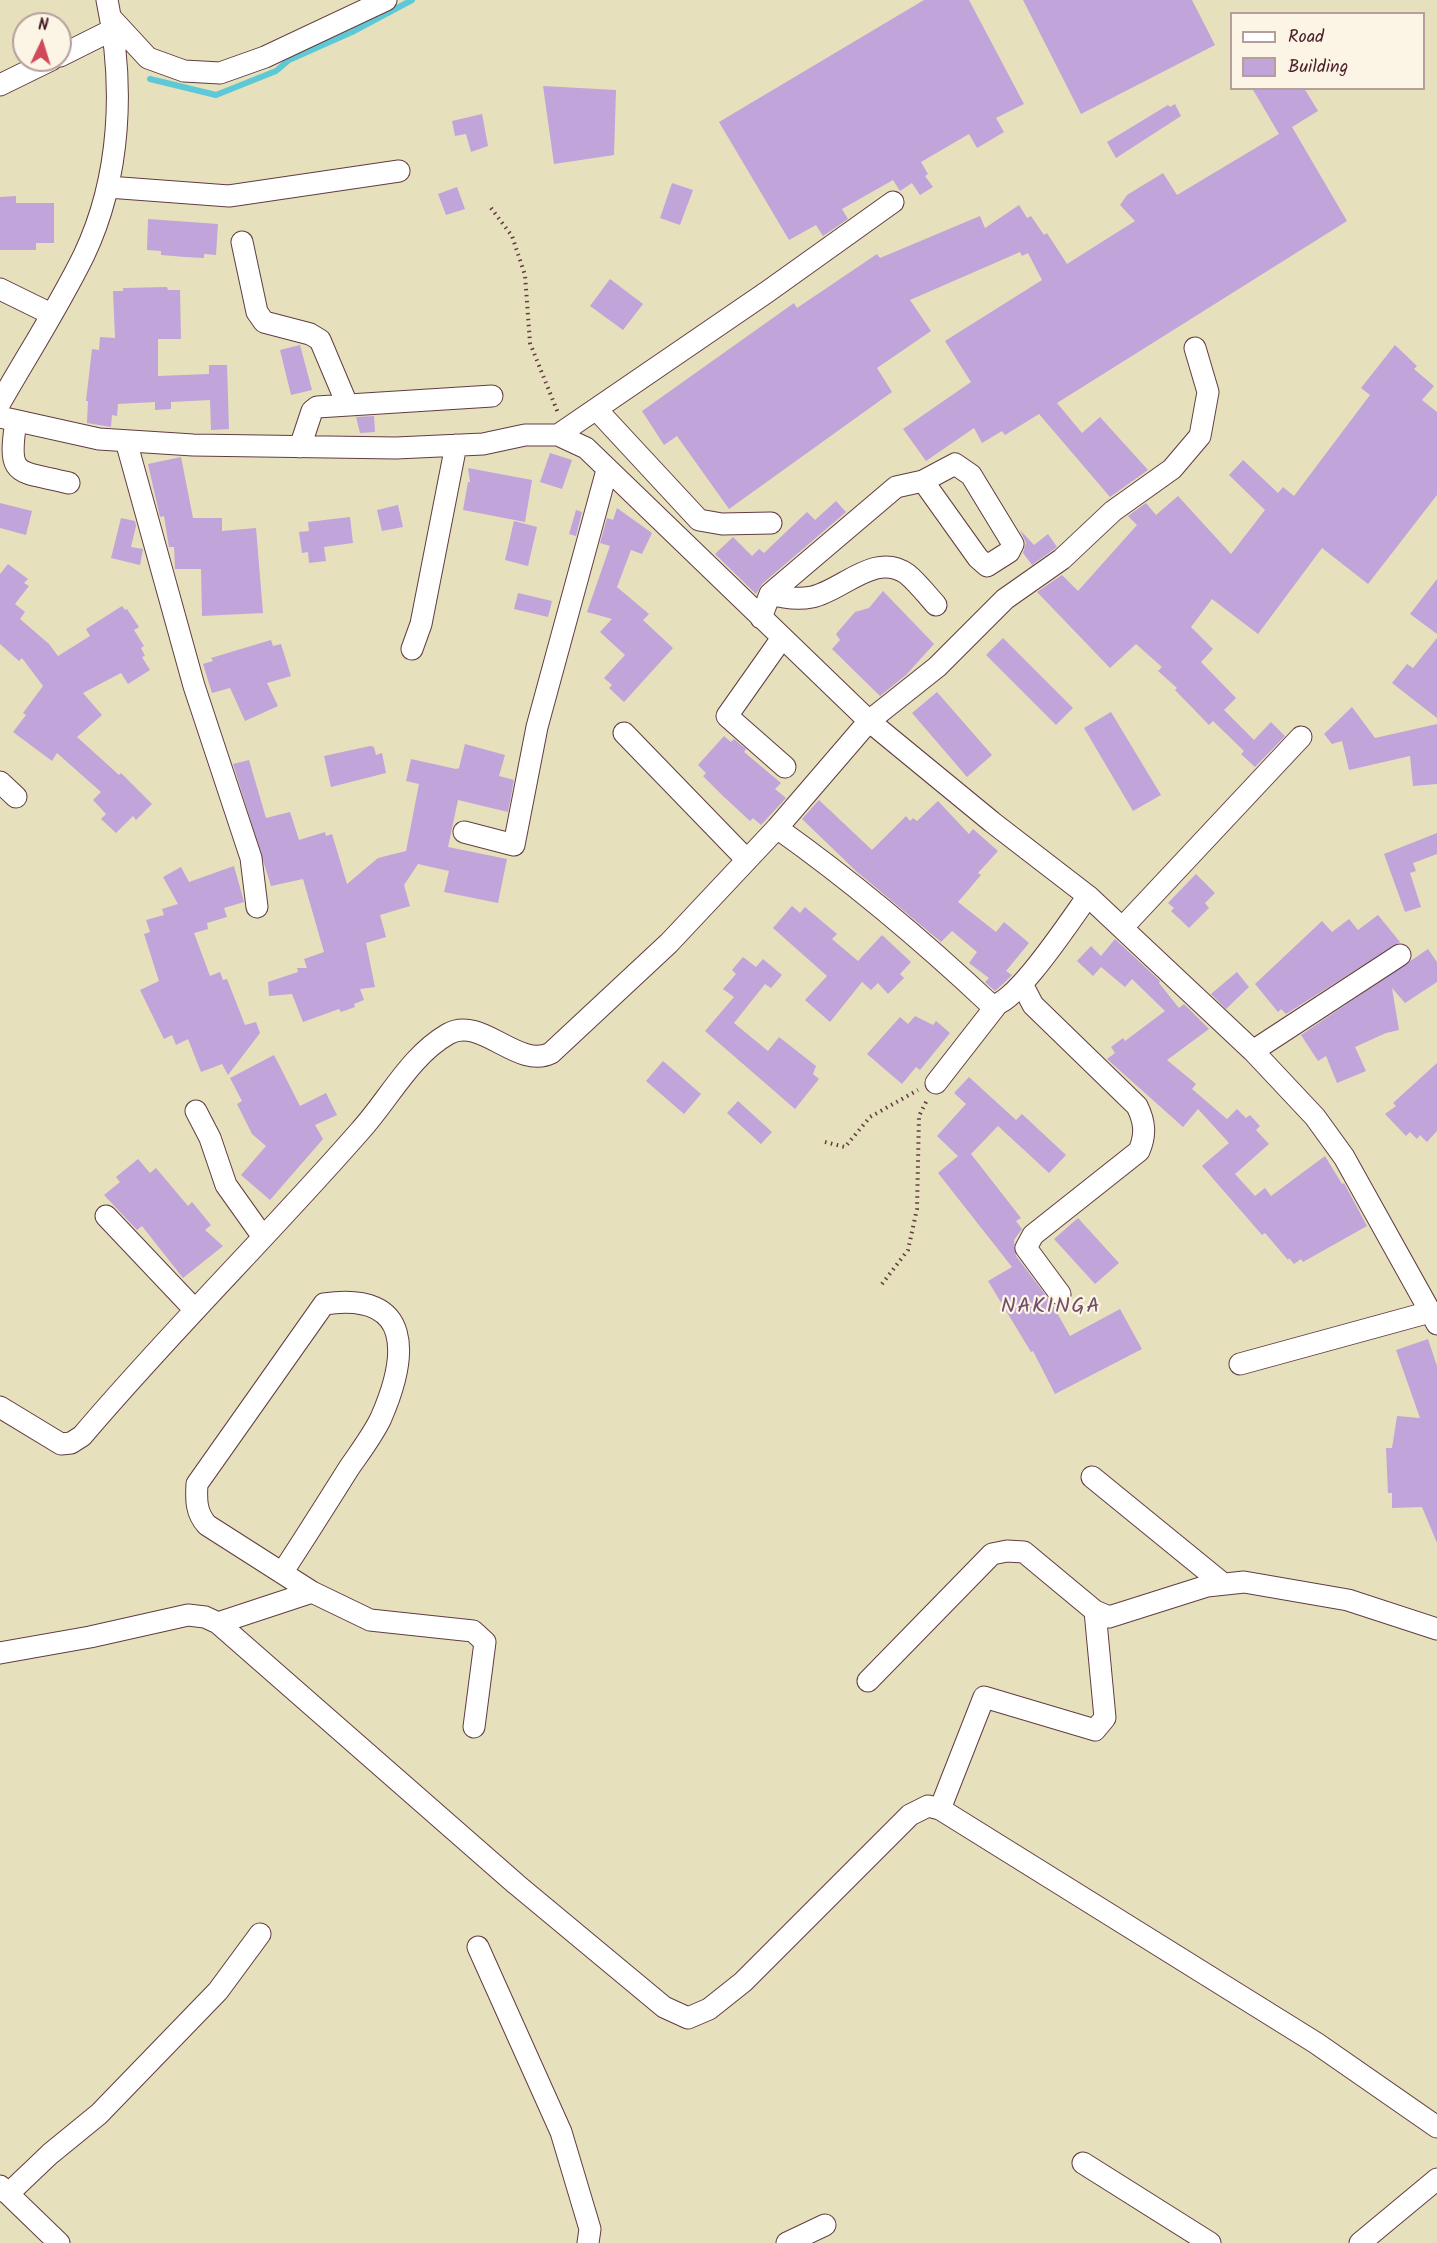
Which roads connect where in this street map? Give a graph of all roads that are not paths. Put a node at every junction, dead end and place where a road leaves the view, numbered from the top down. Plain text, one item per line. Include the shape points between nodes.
1 (386, 0) edge
2 (110, 16) edge
3 (72, 46) edge
4 (27, 72) edge
5 (0, 85) edge
6 (399, 171) dead end
7 (108, 187) junction
8 (893, 202) dead end
9 (243, 242) dead end
10 (0, 289) edge
11 (51, 314) junction
12 (1195, 348) dead end
13 (492, 396) dead end
14 (0, 403) edge
15 (347, 404) junction
16 (596, 409) junction
17 (8, 419) edge
18 (558, 435) junction
19 (126, 441) junction
20 (456, 445) junction
21 (300, 447) junction
22 (607, 470) junction
23 (923, 481) junction
24 (69, 483) dead end
25 (771, 523) dead end
26 (770, 594) junction
27 (936, 605) dead end
28 (761, 618) junction
29 (782, 638) junction
30 (412, 649) dead end
31 (869, 721) junction
32 (624, 734) dead end
33 (1301, 737) dead end
34 (785, 766) dead end
35 (0, 782) edge
36 (16, 797) dead end
37 (777, 828) junction
38 (464, 832) dead end
39 (747, 860) junction
40 (1088, 896) junction
41 (257, 907) dead end
42 (1123, 927) junction
43 (1400, 955) dead end
44 (1022, 984) junction
45 (996, 1006) junction
46 (1253, 1051) junction
47 (936, 1083) road end
48 (196, 1111) dead end
49 (106, 1216) dead end
50 (263, 1237) junction
51 (1060, 1294) dead end
52 (195, 1310) junction
53 (1433, 1318) edge
54 (1240, 1364) dead end
55 (0, 1407) edge
56 (1092, 1477) dead end
57 (282, 1573) junction
58 (1222, 1583) junction
59 (312, 1592) junction
60 (1095, 1611) junction
61 (218, 1623) junction
62 (1437, 1629) edge
63 (0, 1653) edge
64 (868, 1681) dead end
65 (474, 1727) dead end
66 (940, 1809) junction
67 (260, 1934) dead end
68 (478, 1947) dead end
69 (1437, 2127) edge
70 (1083, 2163) dead end
71 (1437, 2179) edge
72 (4, 2190) edge
73 (825, 2225) dead end
74 (59, 2243) edge
75 (588, 2243) edge
76 (787, 2243) edge
77 (1209, 2243) edge
78 (1360, 2243) edge

1 - 2 street via 265,57 220,73 184,71 148,58
2 - 3 street
2 - 7 street via 117,69 115,153
4 - 5 street
6 - 7 street via 229,196
7 - 11 street via 84,254
8 - 16 street
9 - 15 street via 257,312 264,322 320,340
10 - 11 street
11 - 14 street
12 - 31 street via 1208,392 1200,436 1172,468 1113,512 1062,559 1005,599 937,667
13 - 15 street
15 - 21 street via 312,411
16 - 18 street
16 - 25 street via 699,520 722,524
17 - 19 street
17 - 24 street via 13,463 20,471
18 - 20 street via 525,435
18 - 22 street via 586,448
19 - 21 street
19 - 41 street via 194,686 251,858
20 - 21 street
20 - 30 street via 421,624
22 - 28 street
22 - 38 street via 537,727 514,845
23 - 23 street via 982,562 987,566 1009,552 1013,544 971,475 955,464
23 - 26 street via 896,487
26 - 27 street via 789,599 813,597 865,572 888,566 906,574
26 - 28 street
28 - 29 street
29 - 31 street
29 - 34 street via 727,716
31 - 37 street
31 - 40 street
32 - 39 street
33 - 42 street
35 - 36 street
37 - 39 street
37 - 45 street via 866,894
39 - 50 street via 669,943 551,1053 535,1057 468,1031 449,1034 415,1061 362,1130
40 - 42 street
40 - 44 street
42 - 46 street
43 - 46 street
44 - 45 street
44 - 51 street via 1033,1005 1137,1106 1144,1125 1139,1151 1033,1234 1026,1248
45 - 47 street
46 - 53 street via 1315,1117 1344,1157
48 - 50 street via 226,1185
49 - 52 street
50 - 52 street
52 - 55 street via 82,1436 71,1443 61,1444
53 - 54 street
56 - 58 street
57 - 57 street via 207,1526 200,1518 197,1484 324,1304 346,1301 375,1307 393,1321 400,1341 395,1381 380,1420
57 - 59 street
58 - 60 street via 1117,1616 1103,1616
58 - 62 street via 1244,1582 1348,1600
59 - 61 street
59 - 65 street via 370,1620 473,1632 485,1642
60 - 64 street via 1024,1552 992,1554
60 - 66 street via 1105,1718 1095,1730 984,1697
61 - 63 street via 188,1615
61 - 66 street via 516,1884 664,2007 688,2018 709,2008 743,1982 910,1815 928,1806
66 - 69 street via 1316,2043
67 - 72 street via 218,1991 99,2114
68 - 75 street via 561,2132 590,2229
70 - 77 street
71 - 78 street
72 - 74 street
73 - 76 street

